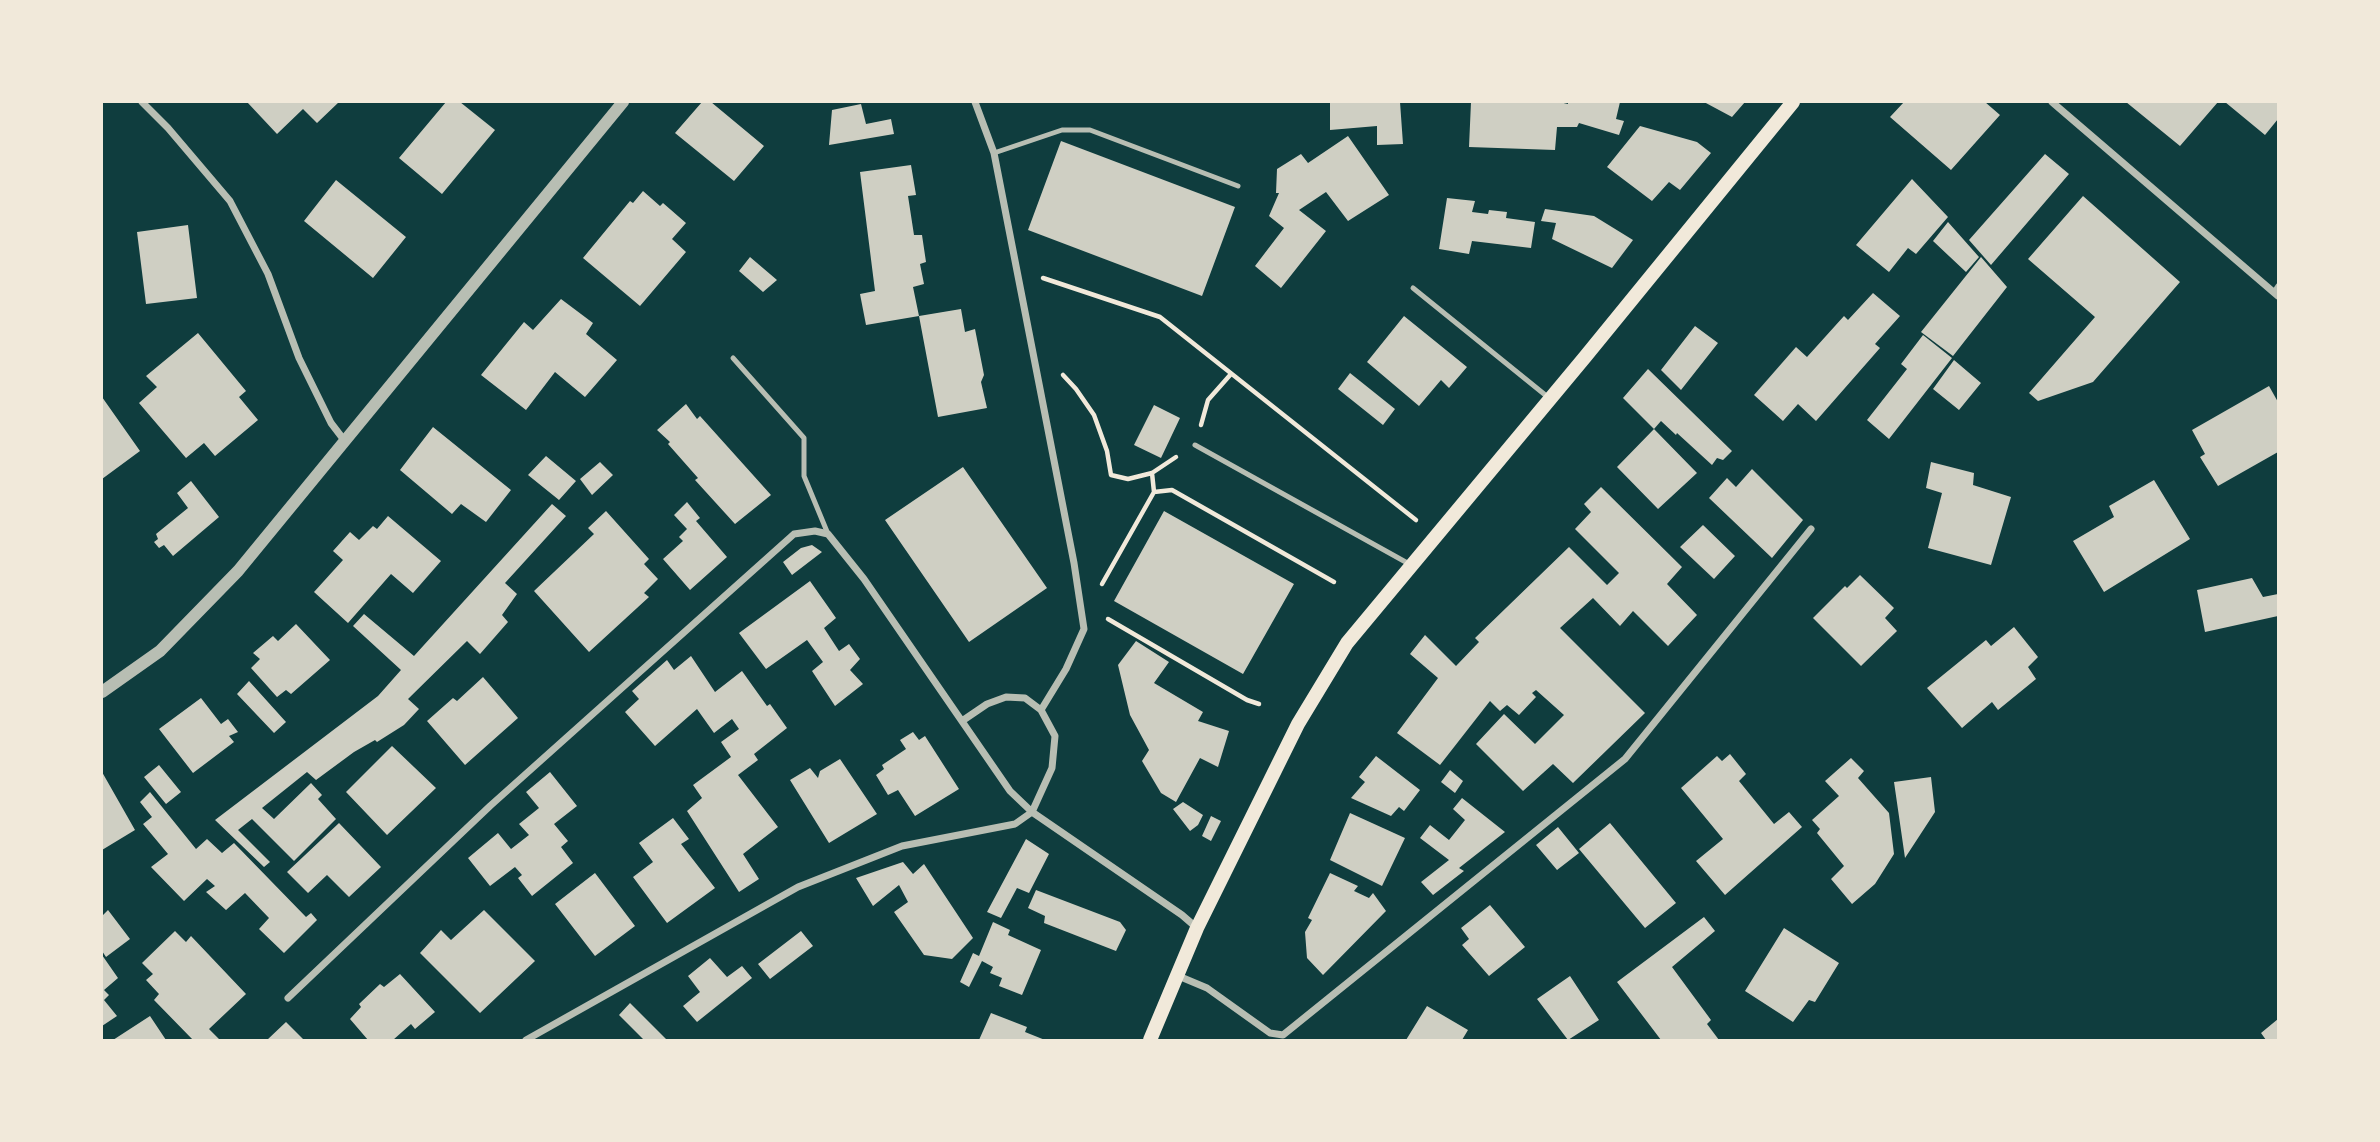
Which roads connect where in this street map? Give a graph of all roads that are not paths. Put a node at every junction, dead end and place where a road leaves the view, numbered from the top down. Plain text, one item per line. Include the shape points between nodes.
1 (142, 102) edge
2 (623, 102) edge
3 (975, 102) edge
4 (1793, 102) edge
5 (2052, 102) edge
6 (994, 153) junction
7 (1238, 186) dead end
8 (1413, 288) dead end
9 (2277, 291) edge
10 (733, 358) dead end
11 (1550, 399) junction
12 (344, 440) junction
13 (1195, 445) road end
14 (1811, 529) dead end
15 (828, 534) junction
16 (1411, 565) junction
17 (102, 692) edge
18 (1041, 710) junction
19 (962, 720) junction
20 (1032, 812) junction
21 (1197, 928) junction
22 (1176, 975) junction
23 (288, 998) dead end
24 (526, 1041) edge
25 (1150, 1041) edge

1 - 12 street via 230,201 268,274 299,358
2 - 12 street
3 - 6 street
4 - 11 main road
5 - 9 street
6 - 7 lane via 1062,130 1090,130
6 - 18 street via 1084,629
8 - 11 lane
10 - 15 lane via 804,438 804,476
11 - 16 main road
12 - 17 street via 238,571 160,651
13 - 16 lane
14 - 22 street via 1625,759 1283,1035 1270,1033 1208,988
15 - 19 street
15 - 23 street via 794,534 490,806
16 - 21 main road via 1347,643 1298,724
18 - 19 street via 1025,698 1006,697
18 - 20 street via 1055,736 1052,768
19 - 20 street via 1010,791
20 - 21 street
20 - 24 street via 1015,824 902,846 798,887
21 - 22 main road
22 - 25 main road

